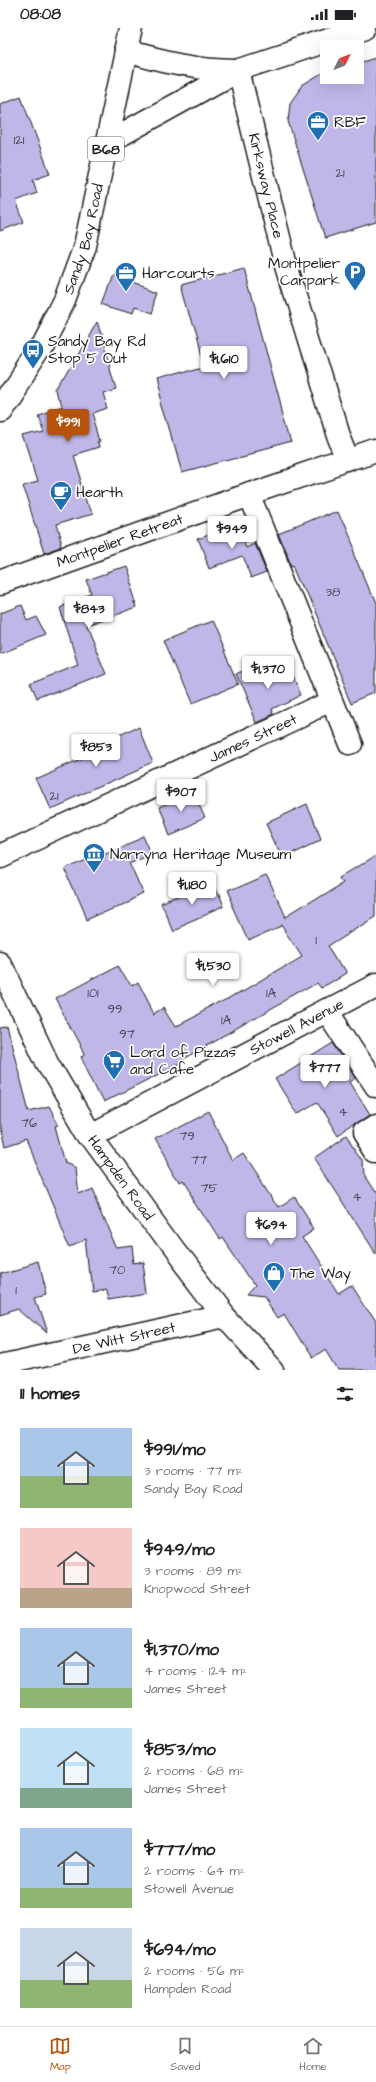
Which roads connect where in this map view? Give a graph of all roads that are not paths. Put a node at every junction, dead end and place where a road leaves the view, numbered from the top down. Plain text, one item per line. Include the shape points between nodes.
1 (131, 28) edge
2 (365, 28) edge
3 (126, 51) junction
4 (238, 70) junction
5 (108, 142) junction
6 (0, 410) edge
7 (376, 451) edge
8 (348, 461) junction
9 (249, 494) junction
10 (0, 582) edge
11 (332, 701) junction
12 (350, 744) dead end
13 (0, 856) edge
14 (0, 963) edge
15 (376, 985) edge
16 (327, 1011) junction
17 (376, 1086) edge
18 (376, 1125) edge
19 (90, 1135) junction
20 (376, 1152) edge
21 (224, 1316) junction
22 (0, 1365) edge
23 (274, 1370) edge

1 - 3 street, Sandy Bay Road / B68
2 - 4 street
3 - 4 street via 195,68
3 - 5 street, Sandy Bay Road / B68
4 - 5 street
4 - 8 street, Kirksway Place via 286,266
5 - 6 street, Sandy Bay Road / B68 via 85,246 73,279 40,349
7 - 8 street, Montpelier Retreat
8 - 9 street, Montpelier Retreat
9 - 10 street, Montpelier Retreat
9 - 11 street
11 - 12 street
11 - 13 street, James Street
14 - 19 street, Hampden Road via 47,1062
15 - 16 street, Stowell Avenue
16 - 17 street
16 - 19 street, Stowell Avenue
18 - 20 street via 364,1133
19 - 21 street, Hampden Road
21 - 22 street, De Witt Street
21 - 23 street, Hampden Road

